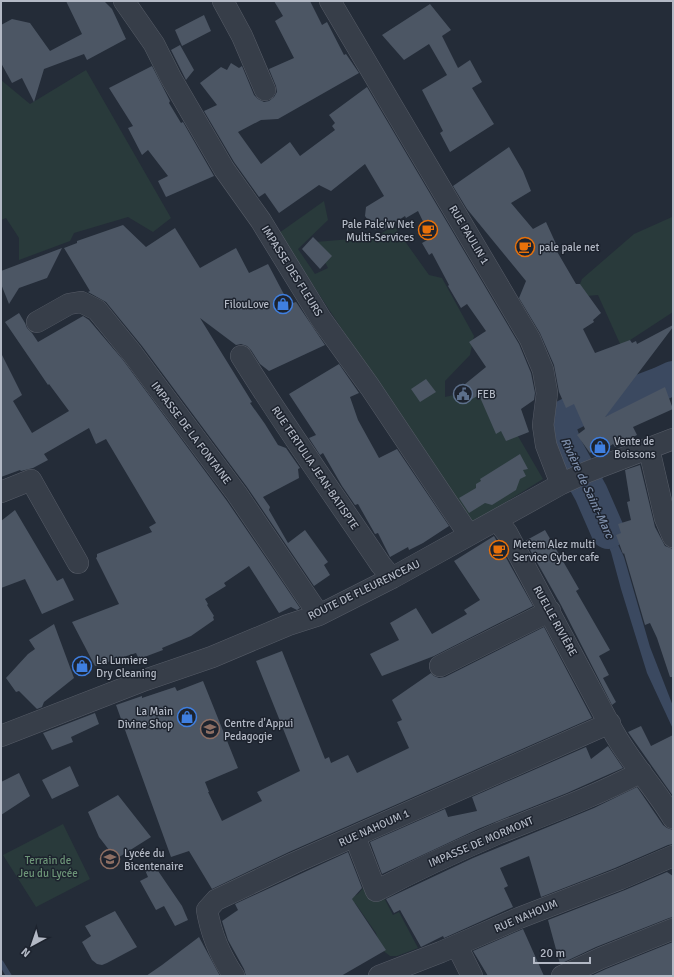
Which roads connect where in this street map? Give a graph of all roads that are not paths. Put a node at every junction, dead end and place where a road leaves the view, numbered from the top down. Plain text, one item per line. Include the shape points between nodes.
1 (124, 1) edge
2 (223, 1) edge
3 (330, 1) edge
4 (265, 90) dead end
5 (37, 322) dead end
6 (241, 356) dead end
7 (673, 439) edge
8 (649, 449) junction
9 (574, 478) junction
10 (1, 492) edge
11 (497, 520) junction
12 (469, 535) junction
13 (673, 537) edge
14 (78, 563) dead end
15 (392, 578) junction
16 (550, 611) junction
17 (319, 615) junction
18 (440, 666) dead end
19 (610, 723) junction
20 (1, 736) edge
21 (641, 772) junction
22 (673, 818) edge
23 (355, 837) junction
24 (673, 856) edge
25 (673, 929) edge
26 (457, 946) junction
27 (234, 976) edge
28 (379, 976) edge
29 (472, 976) edge
30 (562, 976) edge

1 - 12 street, IMPASSE DES FLEURS via 154,44 224,169 261,221 321,319
2 - 4 street via 242,36
3 - 9 street, RUE PAULIN 1 via 530,339 543,370 547,393 543,425 546,445
5 - 17 street, IMPASSE DE LA FONTAINE via 68,304 81,302 97,310 237,494
6 - 15 street, RUE TERTULIA JEAN-BATISPTE via 271,404
7 - 8 street, ROUTE DE FLEURENCEAU
8 - 9 street, ROUTE DE FLEURENCEAU
8 - 13 street via 665,518
9 - 11 street, ROUTE DE FLEURENCEAU
10 - 14 street via 31,480
11 - 12 street, ROUTE DE FLEURENCEAU
11 - 16 street, RUELLE RIVIÈRE via 507,533
12 - 15 street, ROUTE DE FLEURENCEAU
15 - 17 street, ROUTE DE FLEURENCEAU
16 - 18 street
16 - 19 street, RUELLE RIVIÈRE
17 - 20 street, ROUTE DE FLEURENCEAU
19 - 21 street, RUELLE RIVIÈRE
19 - 23 street, RUE NAHOUM 1
21 - 22 street, RUELLE RIVIÈRE
21 - 23 street, IMPASSE DE MORMONT via 571,805 419,868 376,891
23 - 27 street, RUE NAHOUM 1 via 216,900 208,910 209,923 223,959
24 - 26 street, RUE NAHOUM
25 - 30 street
26 - 28 street, RUE NAHOUM
26 - 29 street

